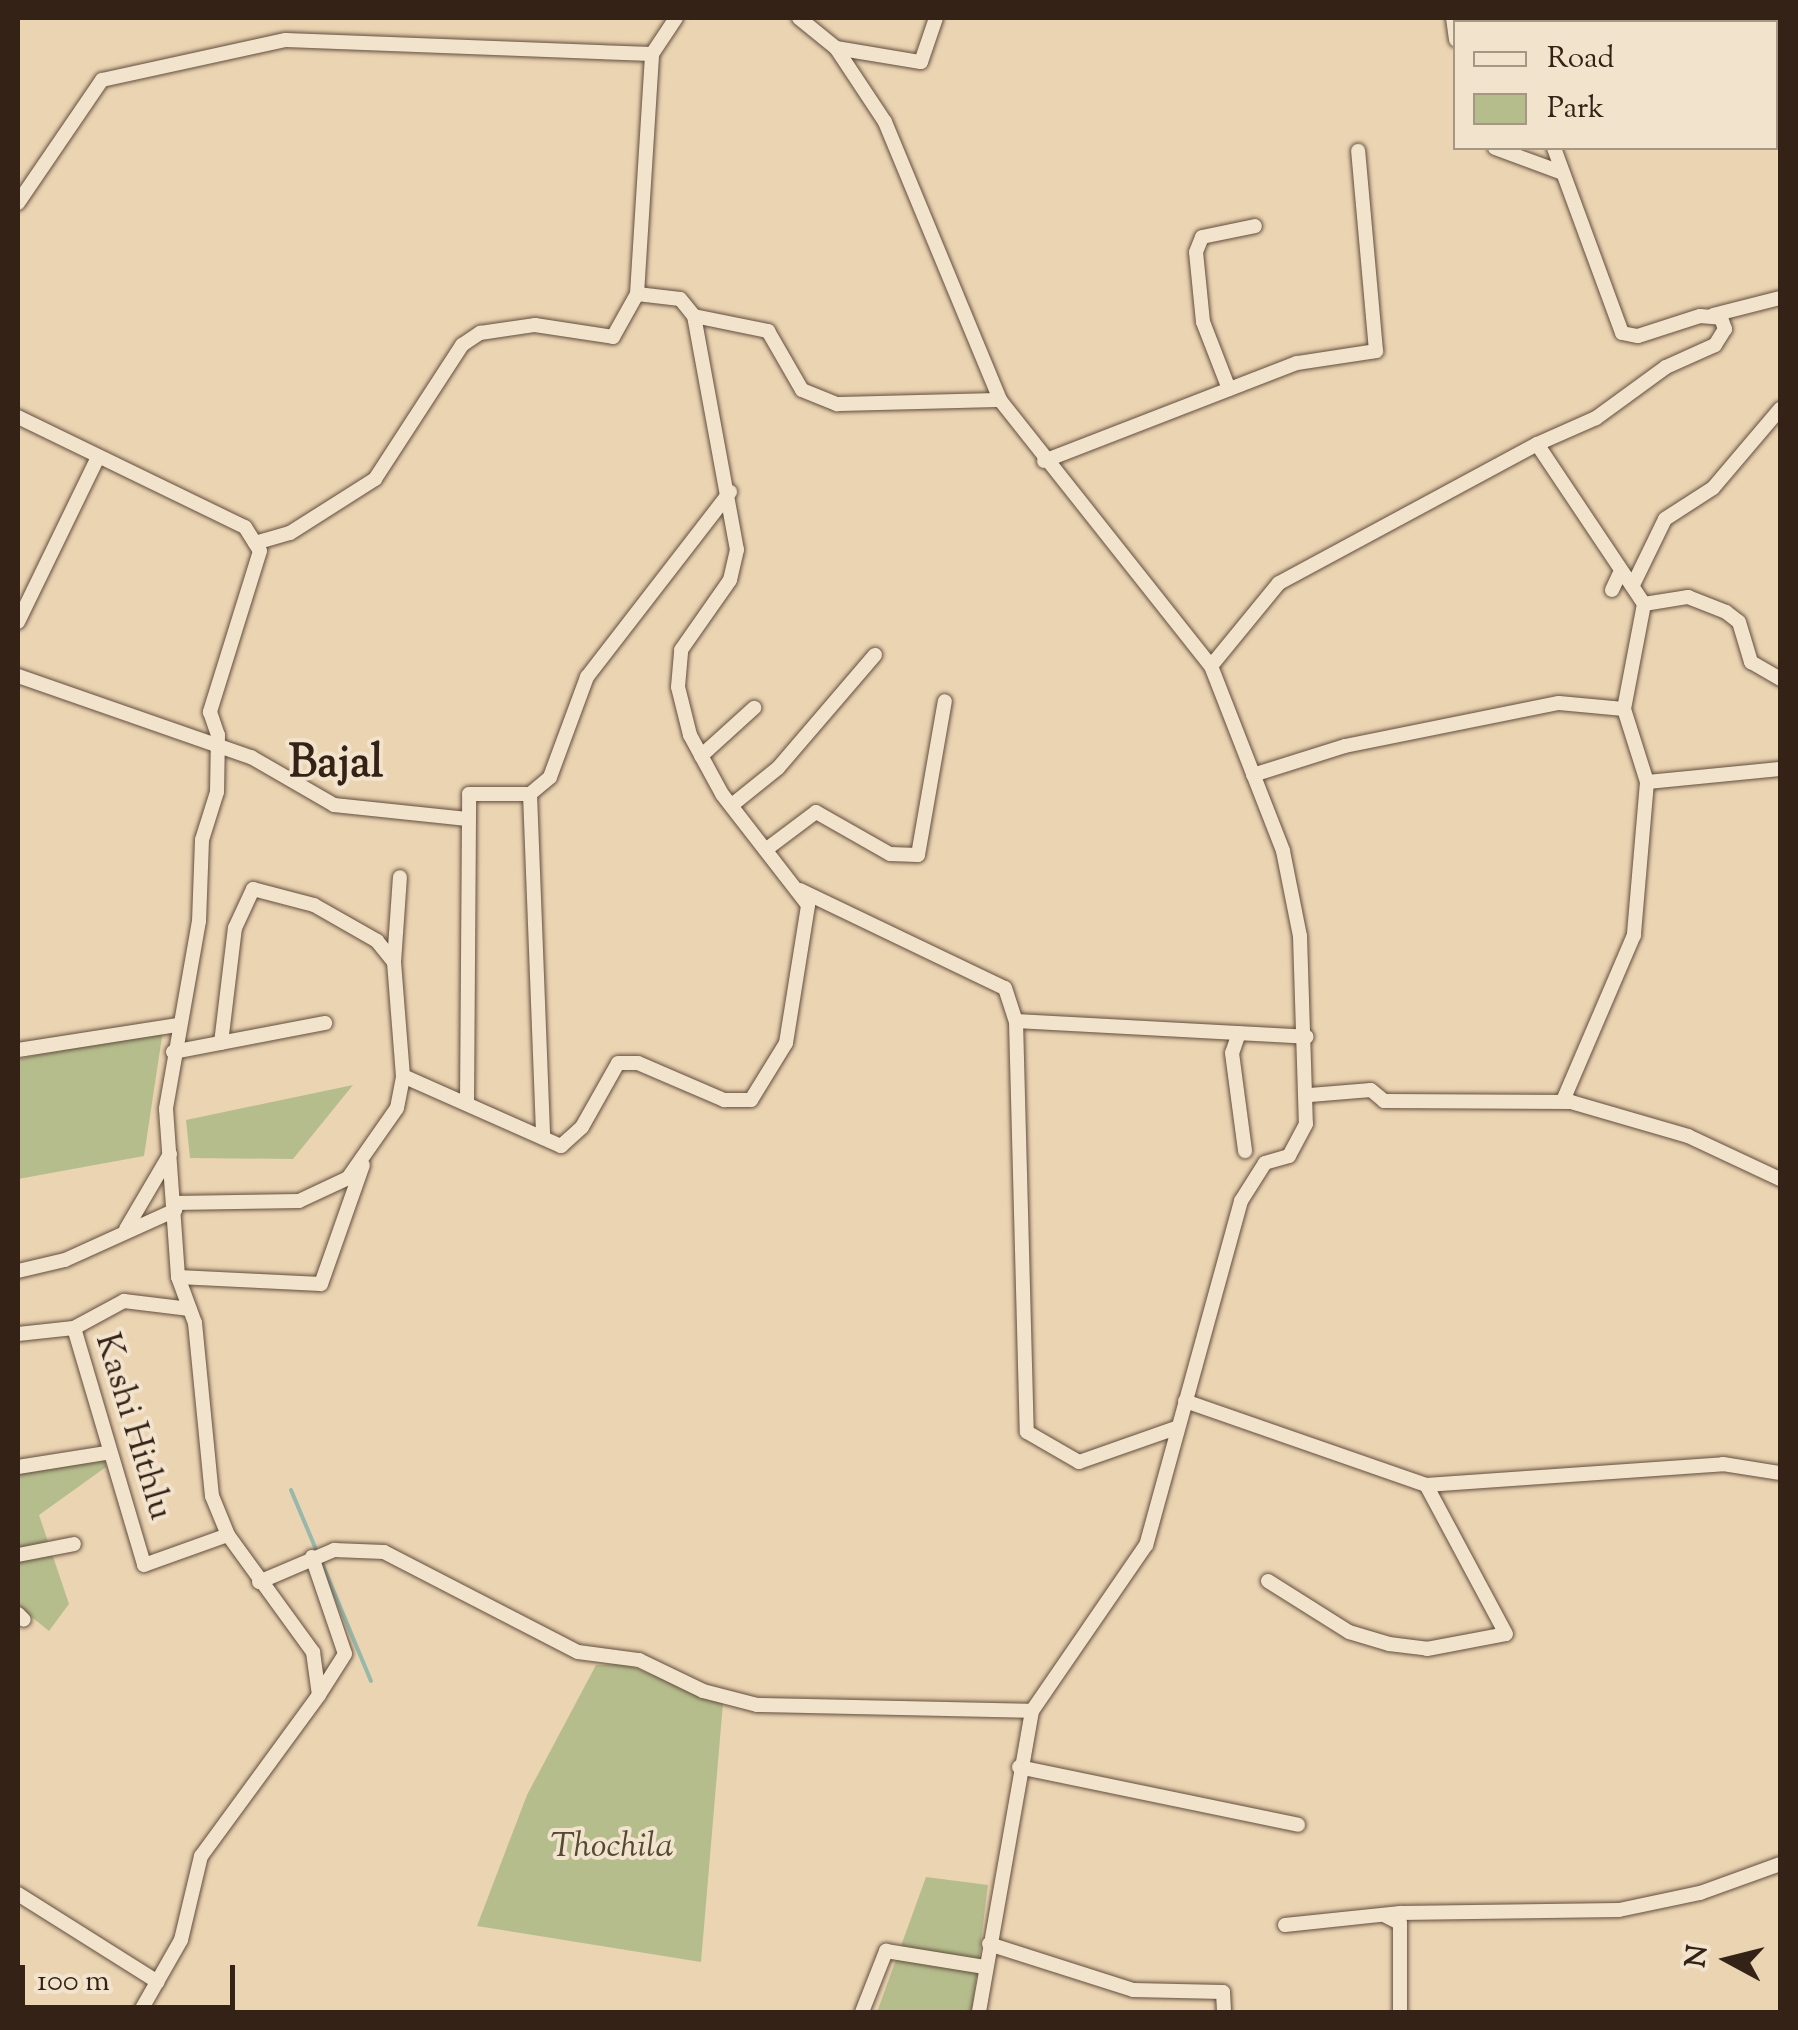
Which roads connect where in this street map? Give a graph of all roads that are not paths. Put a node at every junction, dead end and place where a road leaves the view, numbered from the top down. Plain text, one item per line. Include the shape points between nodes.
1 (676, 18) edge
2 (799, 18) edge
3 (936, 18) edge
4 (836, 48) junction
5 (652, 54) junction
6 (1501, 150) edge
7 (1555, 150) edge
8 (1358, 151) dead end
9 (1563, 173) junction
10 (18, 203) edge
11 (1254, 226) dead end
12 (637, 294) junction
13 (1780, 298) edge
14 (694, 316) junction
15 (1713, 316) junction
16 (1229, 389) junction
17 (1000, 400) junction
18 (1780, 409) edge
19 (18, 417) edge
20 (1537, 444) junction
21 (98, 460) junction
22 (1044, 461) junction
23 (730, 492) junction
24 (255, 543) junction
25 (1621, 571) junction
26 (1633, 585) junction
27 (1612, 590) dead end
28 (1644, 604) junction
29 (18, 622) edge
30 (875, 655) dead end
31 (1211, 666) junction
32 (18, 676) edge
33 (1780, 679) edge
34 (945, 701) dead end
35 (754, 708) dead end
36 (1624, 709) junction
37 (217, 744) junction
38 (701, 756) junction
39 (1780, 769) edge
40 (1253, 774) junction
41 (1647, 782) junction
42 (530, 794) junction
43 (732, 805) junction
44 (467, 819) junction
45 (768, 848) junction
46 (400, 877) dead end
47 (800, 890) junction
48 (394, 962) junction
49 (1016, 1021) junction
50 (324, 1023) dead end
51 (178, 1025) junction
52 (1239, 1033) junction
53 (1306, 1037) junction
54 (221, 1043) junction
55 (18, 1050) edge
56 (173, 1052) junction
57 (403, 1076) junction
58 (1310, 1095) junction
59 (1562, 1101) junction
60 (466, 1104) junction
61 (543, 1138) junction
62 (370, 1146) junction
63 (1245, 1151) dead end
64 (170, 1154) junction
65 (1780, 1180) edge
66 (174, 1207) junction
67 (126, 1230) junction
68 (18, 1271) edge
69 (178, 1277) junction
70 (190, 1308) junction
71 (74, 1328) junction
72 (18, 1334) edge
73 (1185, 1401) junction
74 (1176, 1428) junction
75 (105, 1453) junction
76 (18, 1467) edge
77 (1780, 1473) edge
78 (1426, 1486) junction
79 (228, 1535) junction
80 (74, 1544) dead end
81 (18, 1554) edge
82 (317, 1555) junction
83 (1268, 1581) dead end
84 (260, 1582) junction
85 (319, 1695) junction
86 (1032, 1711) junction
87 (1019, 1767) junction
88 (1298, 1826) dead end
89 (1780, 1864) edge
90 (18, 1894) edge
91 (1384, 1915) junction
92 (1285, 1925) dead end
93 (989, 1944) junction
94 (986, 1966) junction
95 (158, 1982) junction
96 (140, 2012) edge
97 (862, 2012) edge
98 (980, 2012) edge
99 (1224, 2012) edge
100 (1400, 2012) edge

1 - 5 street
2 - 4 street
3 - 4 street via 921,62
4 - 17 street via 921,192
5 - 10 street via 286,40 102,80
5 - 12 street
6 - 9 street
7 - 9 street
8 - 16 street via 1376,351 1297,363
9 - 15 street via 1622,333
11 - 16 street via 1202,238 1196,252 1203,322
12 - 14 street via 680,299
12 - 24 street via 613,337 535,326 471,338 375,480 290,533
13 - 15 street
14 - 17 street via 768,331 802,390 837,404
14 - 23 street
15 - 20 street via 1726,328 1715,345
16 - 22 street
17 - 22 street
18 - 26 street via 1712,488 1665,519
19 - 21 street
20 - 25 street
20 - 31 street via 1279,582
21 - 24 street via 246,527
21 - 29 street
22 - 31 street
23 - 38 street via 737,550 730,580 681,650 678,687
23 - 42 street via 586,677 558,768
24 - 37 street via 256,584 210,712
25 - 26 street
25 - 27 street
26 - 28 street
28 - 33 street via 1688,596 1726,612 1739,622 1751,662
28 - 36 street
30 - 43 street via 778,768
31 - 40 street
32 - 37 street
34 - 45 street via 918,855 890,854 816,812
35 - 38 street
36 - 40 street via 1560,703 1345,746
36 - 41 street
37 - 44 street via 334,805
37 - 51 street via 200,921
38 - 43 street
39 - 41 street
40 - 53 street via 1283,851 1300,936
41 - 59 street via 1634,935
42 - 44 street via 472,789
42 - 61 street
43 - 45 street
44 - 60 street
45 - 47 street
46 - 48 street
47 - 49 street via 1005,988
47 - 61 street via 808,906 798,1000 786,1043 752,1100 724,1100 638,1063 618,1063 582,1127 561,1146
48 - 54 street via 377,942 314,906 254,888 235,928
48 - 57 street
49 - 52 street
49 - 74 street via 1027,1432 1079,1462
50 - 54 street
51 - 55 street
51 - 56 street
52 - 53 street
52 - 63 street via 1232,1053
53 - 58 street
54 - 56 street
56 - 64 street
57 - 60 street
57 - 62 street via 398,1108
58 - 59 street via 1370,1090 1384,1100
58 - 73 street via 1303,1135 1289,1156 1265,1163 1241,1200
59 - 65 street via 1688,1136
60 - 61 street
62 - 66 street via 348,1178 299,1201
62 - 69 street via 321,1284
64 - 66 street
64 - 67 street
66 - 67 street
66 - 69 street
67 - 68 street via 65,1260
69 - 70 street
70 - 71 street via 124,1300
70 - 79 street via 212,1496
71 - 72 street, Kashi Hithlu
71 - 75 street, Kashi Hithlu
73 - 74 street
73 - 78 street
74 - 86 street via 1146,1546
75 - 76 street
75 - 79 street, Kashi Hithlu via 144,1565
77 - 78 street via 1724,1464
78 - 83 street via 1506,1634 1428,1649 1389,1644 1349,1632
79 - 84 street
80 - 81 street
82 - 84 street
82 - 85 street via 345,1654
82 - 86 street via 384,1552 578,1652 639,1660 703,1691 757,1705
84 - 85 street via 313,1652
85 - 95 street via 202,1856 181,1940
86 - 87 street
87 - 88 street
87 - 93 street
89 - 91 street via 1700,1893 1619,1910
90 - 95 street
91 - 92 street
91 - 100 street via 1400,1924
93 - 94 street
93 - 99 street via 1133,1990 1223,1992
94 - 97 street via 886,1951
94 - 98 street
95 - 96 street

